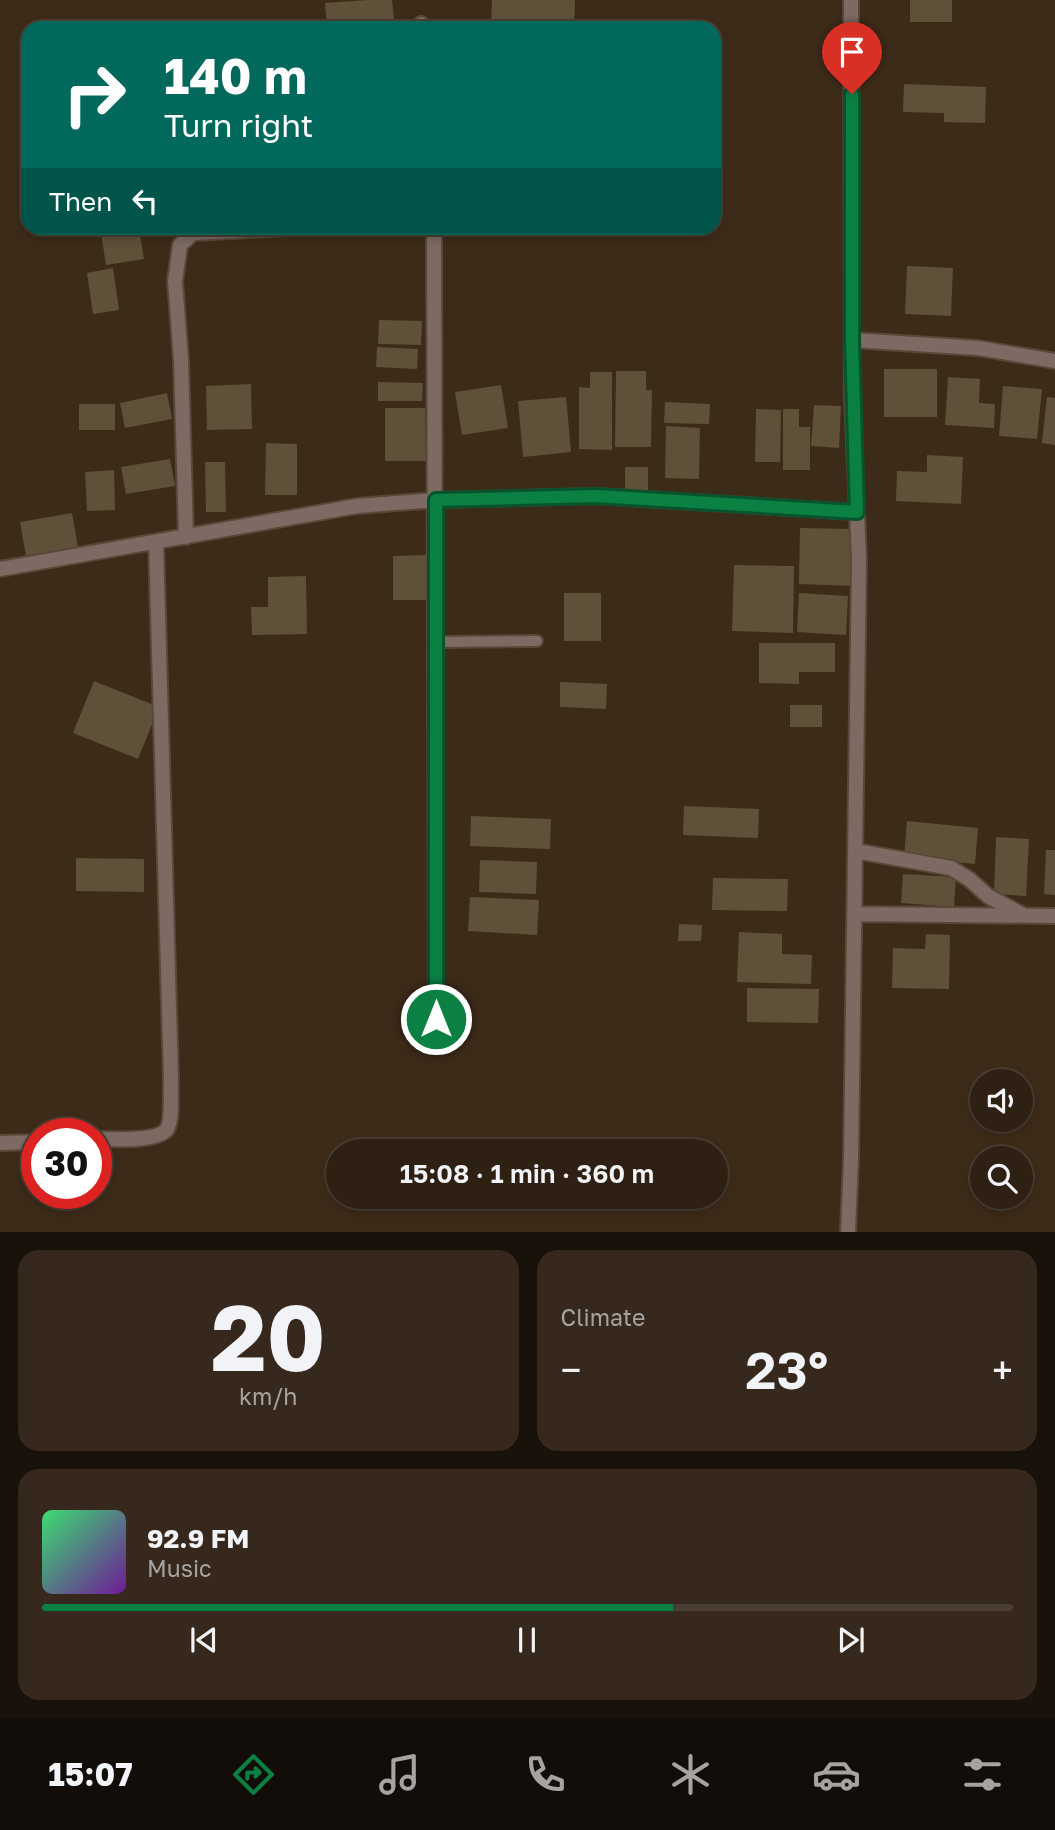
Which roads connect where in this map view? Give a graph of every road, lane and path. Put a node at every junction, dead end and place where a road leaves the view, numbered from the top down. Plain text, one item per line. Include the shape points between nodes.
1 (851, 0) edge
2 (191, 235) edge
3 (434, 235) edge
4 (852, 340) junction
5 (1055, 361) edge
6 (436, 500) junction
7 (857, 512) junction
8 (186, 537) junction
9 (156, 542) junction
10 (0, 569) edge
11 (537, 641) dead end
12 (436, 642) junction
13 (856, 851) junction
14 (855, 914) junction
15 (1024, 915) junction
16 (1055, 916) edge
17 (436, 1046) dead end
18 (112, 1138) edge
19 (21, 1142) edge
20 (0, 1143) edge
21 (848, 1231) edge

1 - 4 street
2 - 8 street via 180,245 175,281
3 - 6 street
4 - 5 street via 978,348
4 - 7 street
6 - 7 street via 596,496
6 - 8 street via 357,506
6 - 12 street
7 - 13 street
8 - 9 street
9 - 10 street
9 - 18 street via 170,1118 158,1137
11 - 12 lane
12 - 17 street
13 - 14 street
13 - 15 street via 951,868 988,896
14 - 15 street
14 - 21 street
15 - 16 street
19 - 20 street

